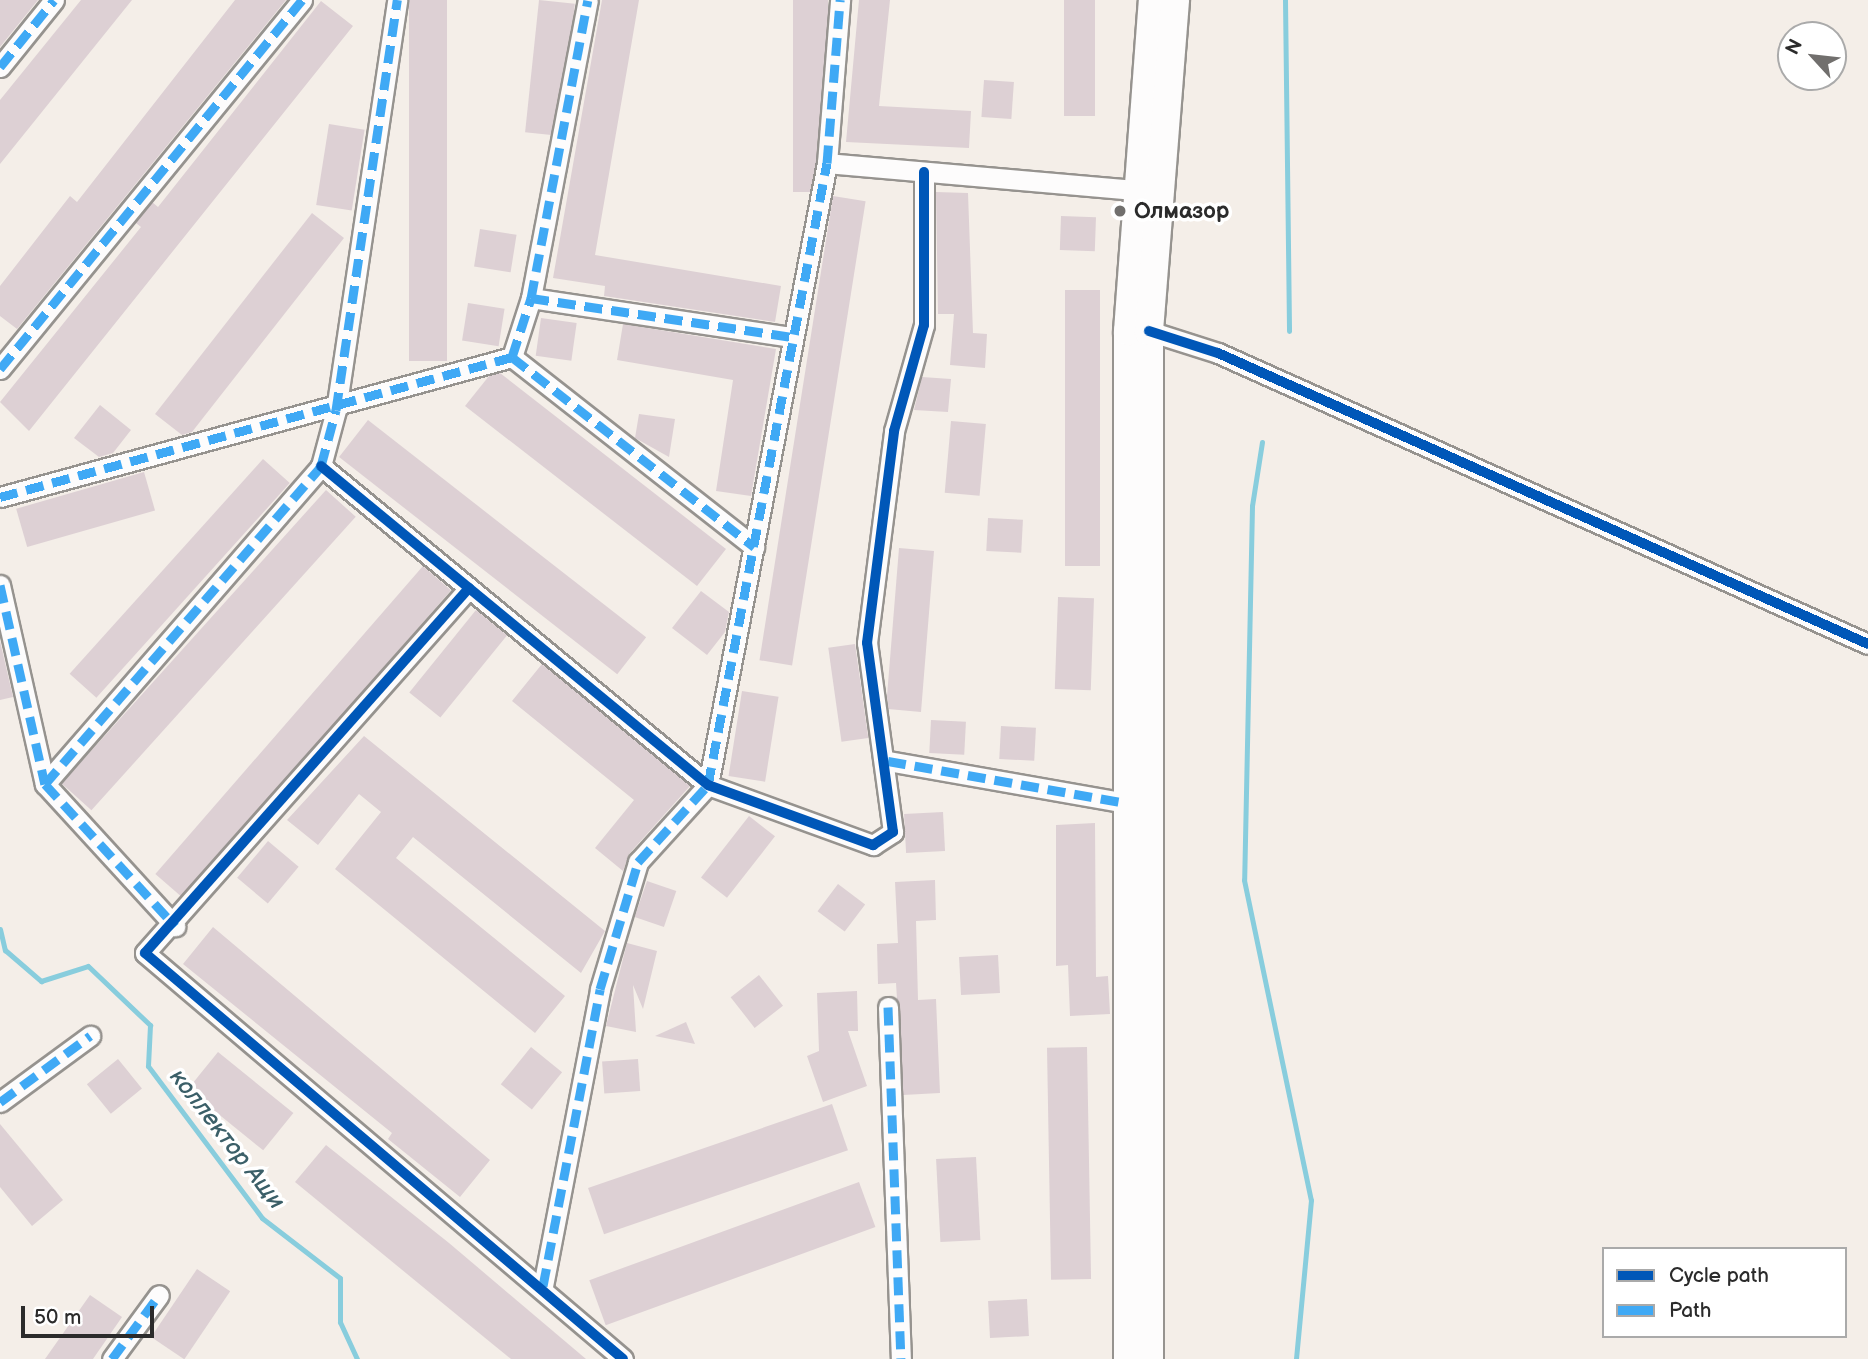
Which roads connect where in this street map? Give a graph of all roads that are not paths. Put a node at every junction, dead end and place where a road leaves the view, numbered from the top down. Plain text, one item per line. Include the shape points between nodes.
1 (54, 0) edge
2 (302, 0) edge
3 (397, 0) edge
4 (588, 0) edge
5 (840, 0) edge
6 (1153, 0) edge
7 (1175, 0) edge
8 (0, 67) edge
9 (827, 163) junction
10 (924, 172) junction
11 (1134, 190) junction
12 (531, 298) junction
13 (1150, 331) junction
14 (792, 337) junction
15 (513, 358) junction
16 (0, 369) edge
17 (336, 410) junction
18 (321, 466) junction
19 (0, 497) edge
20 (754, 547) junction
21 (0, 585) edge
22 (469, 588) junction
23 (1868, 644) edge
24 (888, 761) junction
25 (45, 784) junction
26 (708, 785) junction
27 (1126, 803) junction
28 (175, 926) junction
29 (888, 1007) dead end
30 (90, 1035) dead end
31 (0, 1102) edge
32 (543, 1286) junction
33 (159, 1295) dead end
34 (112, 1359) edge
35 (624, 1359) edge
36 (901, 1359) edge
37 (1128, 1359) edge
38 (1149, 1359) edge

1 - 8 street
2 - 16 street
3 - 17 street
4 - 12 street
5 - 9 street
6 - 11 main road
7 - 13 main road
9 - 10 street
9 - 14 street
10 - 11 street
10 - 24 street via 924,325 894,431 867,643
11 - 27 main road
12 - 14 street
12 - 15 street
13 - 23 street via 1218,353
13 - 38 main road
14 - 20 street
15 - 17 street
15 - 20 street
17 - 18 street
17 - 19 street
18 - 22 street
18 - 25 street
20 - 26 street
21 - 25 street
22 - 26 street
22 - 28 street
24 - 26 street via 893,832 873,845
24 - 27 street
25 - 28 street
26 - 32 street via 638,863 600,989
27 - 37 main road
28 - 32 street via 145,953
29 - 36 street
30 - 31 street
32 - 35 street
33 - 34 street

